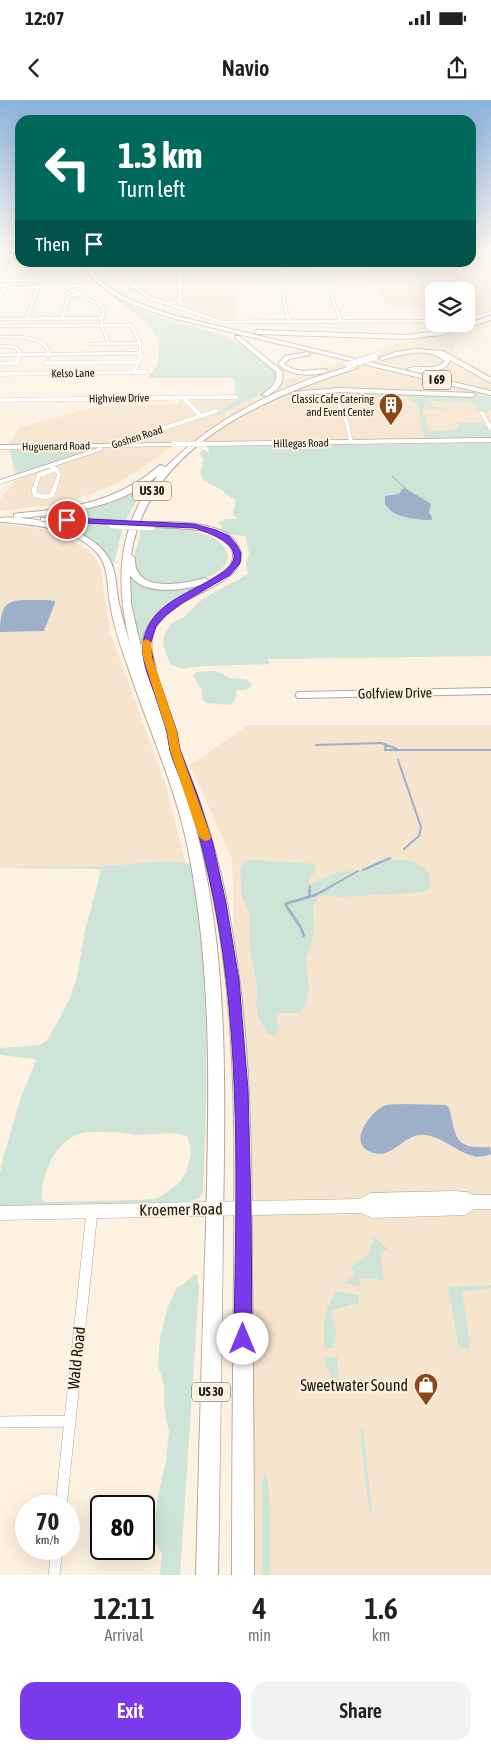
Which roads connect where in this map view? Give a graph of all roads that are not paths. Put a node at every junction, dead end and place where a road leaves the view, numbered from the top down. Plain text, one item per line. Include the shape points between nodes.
1 (101, 322) edge
2 (195, 322) edge
3 (199, 322) edge
4 (221, 322) edge
5 (289, 322) joint
6 (341, 322) joint
7 (356, 322) edge
8 (483, 322) edge
9 (101, 325) junction
10 (0, 326) edge
11 (26, 326) junction
12 (215, 327) junction
13 (442, 332) edge
14 (449, 332) edge
15 (0, 337) edge
16 (21, 338) junction
17 (140, 343) junction
18 (426, 343) junction
19 (91, 344) dead end
20 (109, 344) junction
21 (0, 346) edge
22 (142, 353) junction
23 (20, 354) junction
24 (49, 354) junction
25 (0, 355) edge
26 (353, 357) junction
27 (378, 357) junction
28 (342, 358) junction
29 (140, 362) junction
30 (46, 363) junction
31 (0, 364) edge
32 (351, 366) junction
33 (386, 367) junction
34 (134, 372) junction
35 (146, 372) dead end
36 (43, 373) junction
37 (0, 374) edge
38 (491, 381) edge
39 (491, 393) edge
40 (334, 394) dead end
41 (182, 397) junction
42 (238, 397) dead end
43 (259, 399) junction
44 (0, 400) edge
45 (253, 406) junction
46 (216, 411) dead end
47 (482, 413) dead end
48 (201, 416) junction
49 (491, 429) edge
50 (491, 440) edge
51 (351, 442) junction
52 (112, 445) junction
53 (0, 447) edge
54 (165, 465) junction
55 (53, 468) junction
56 (0, 482) edge
57 (1, 519) edge
58 (151, 525) junction
59 (128, 544) junction
60 (118, 613) junction
61 (491, 691) edge
62 (299, 695) dead end
63 (175, 750) junction
64 (491, 1202) edge
65 (244, 1208) junction
66 (215, 1209) junction
67 (92, 1211) junction
68 (0, 1213) edge
69 (70, 1420) junction
70 (0, 1422) edge
71 (62, 1495) edge
72 (56, 1560) edge
73 (54, 1575) edge
74 (207, 1575) edge
75 (243, 1575) edge

1 - 9 street
2 - 12 highway, I 69
3 - 12 highway, I 69
4 - 5 street
5 - 6 street
6 - 7 street
8 - 18 highway
9 - 11 street
9 - 17 street via 131,325
9 - 20 street
10 - 11 street
11 - 16 street
12 - 13 highway via 385,337
12 - 26 highway, I 69
12 - 28 highway, I 69
12 - 43 highway, US 30 via 243,340 279,371 279,383
14 - 27 highway
15 - 16 street
16 - 24 street via 43,343
17 - 20 street
17 - 22 street
18 - 27 highway
18 - 38 highway
19 - 20 street
21 - 23 street via 15,347
22 - 24 street
22 - 29 street
23 - 24 street
23 - 25 street
23 - 31 street via 15,364
24 - 30 street
26 - 27 highway via 335,345 346,339 380,341 386,347
26 - 33 highway, I 69
27 - 32 highway, US 30, bridge
27 - 33 highway, US 30 via 424,351 448,361 444,366 432,369
28 - 32 highway via 297,355 283,359 281,364 290,370 311,373
28 - 33 highway, I 69
29 - 30 street
29 - 34 street
30 - 36 street
32 - 33 highway via 340,377 343,381 370,388 385,387 398,381
32 - 43 highway
32 - 45 highway, US 30
33 - 39 highway, I 69
34 - 35 street, Kelso Lane
34 - 36 street, Kelso Lane
36 - 37 street, Kelso Lane
39 - 45 highway via 316,390
40 - 51 street via 347,423
41 - 42 street, Highview Drive
41 - 44 street, Highview Drive
41 - 48 street
43 - 54 highway, US 30 via 206,430
45 - 59 highway, US 30 via 195,444 171,467 147,498
46 - 48 street, Goshen Road
47 - 49 street
48 - 52 street, Goshen Road
50 - 51 main road, Hillegas Road
51 - 52 main road, Hillegas Road, bridge
52 - 53 main road, Huguenard Road
52 - 55 main road, Goshen Road
54 - 57 highway via 140,485 103,501 56,512
54 - 60 highway, US 30 via 142,496 125,530 116,576
55 - 55 street via 59,475 52,494 46,497 35,495 38,475
55 - 56 main road, Goshen Road
57 - 58 highway, bridge
57 - 60 highway via 54,528 79,536 95,547 109,566
58 - 59 highway via 194,529 215,536 228,546 230,562 220,574 202,582 180,587 157,585 143,581 133,572 132,550
58 - 63 highway via 194,526 213,531 230,542 238,556 227,573 162,613 148,634 147,657
59 - 63 highway, US 30 via 125,587 129,625
60 - 66 highway, US 30 via 130,660 175,778 197,862 208,929 214,996 217,1102
61 - 62 street, Golfview Drive
63 - 65 highway, US 30 via 207,844 226,934 237,1017
64 - 65 main road, Kroemer Road via 471,1202 465,1208 372,1211 362,1206
65 - 66 main road, Kroemer Road
65 - 75 highway, US 30
66 - 67 main road, Kroemer Road
66 - 74 highway, US 30
67 - 68 main road, Kroemer Road
67 - 69 street, Wald Road
69 - 70 street
69 - 71 street, Wald Road
72 - 73 street

